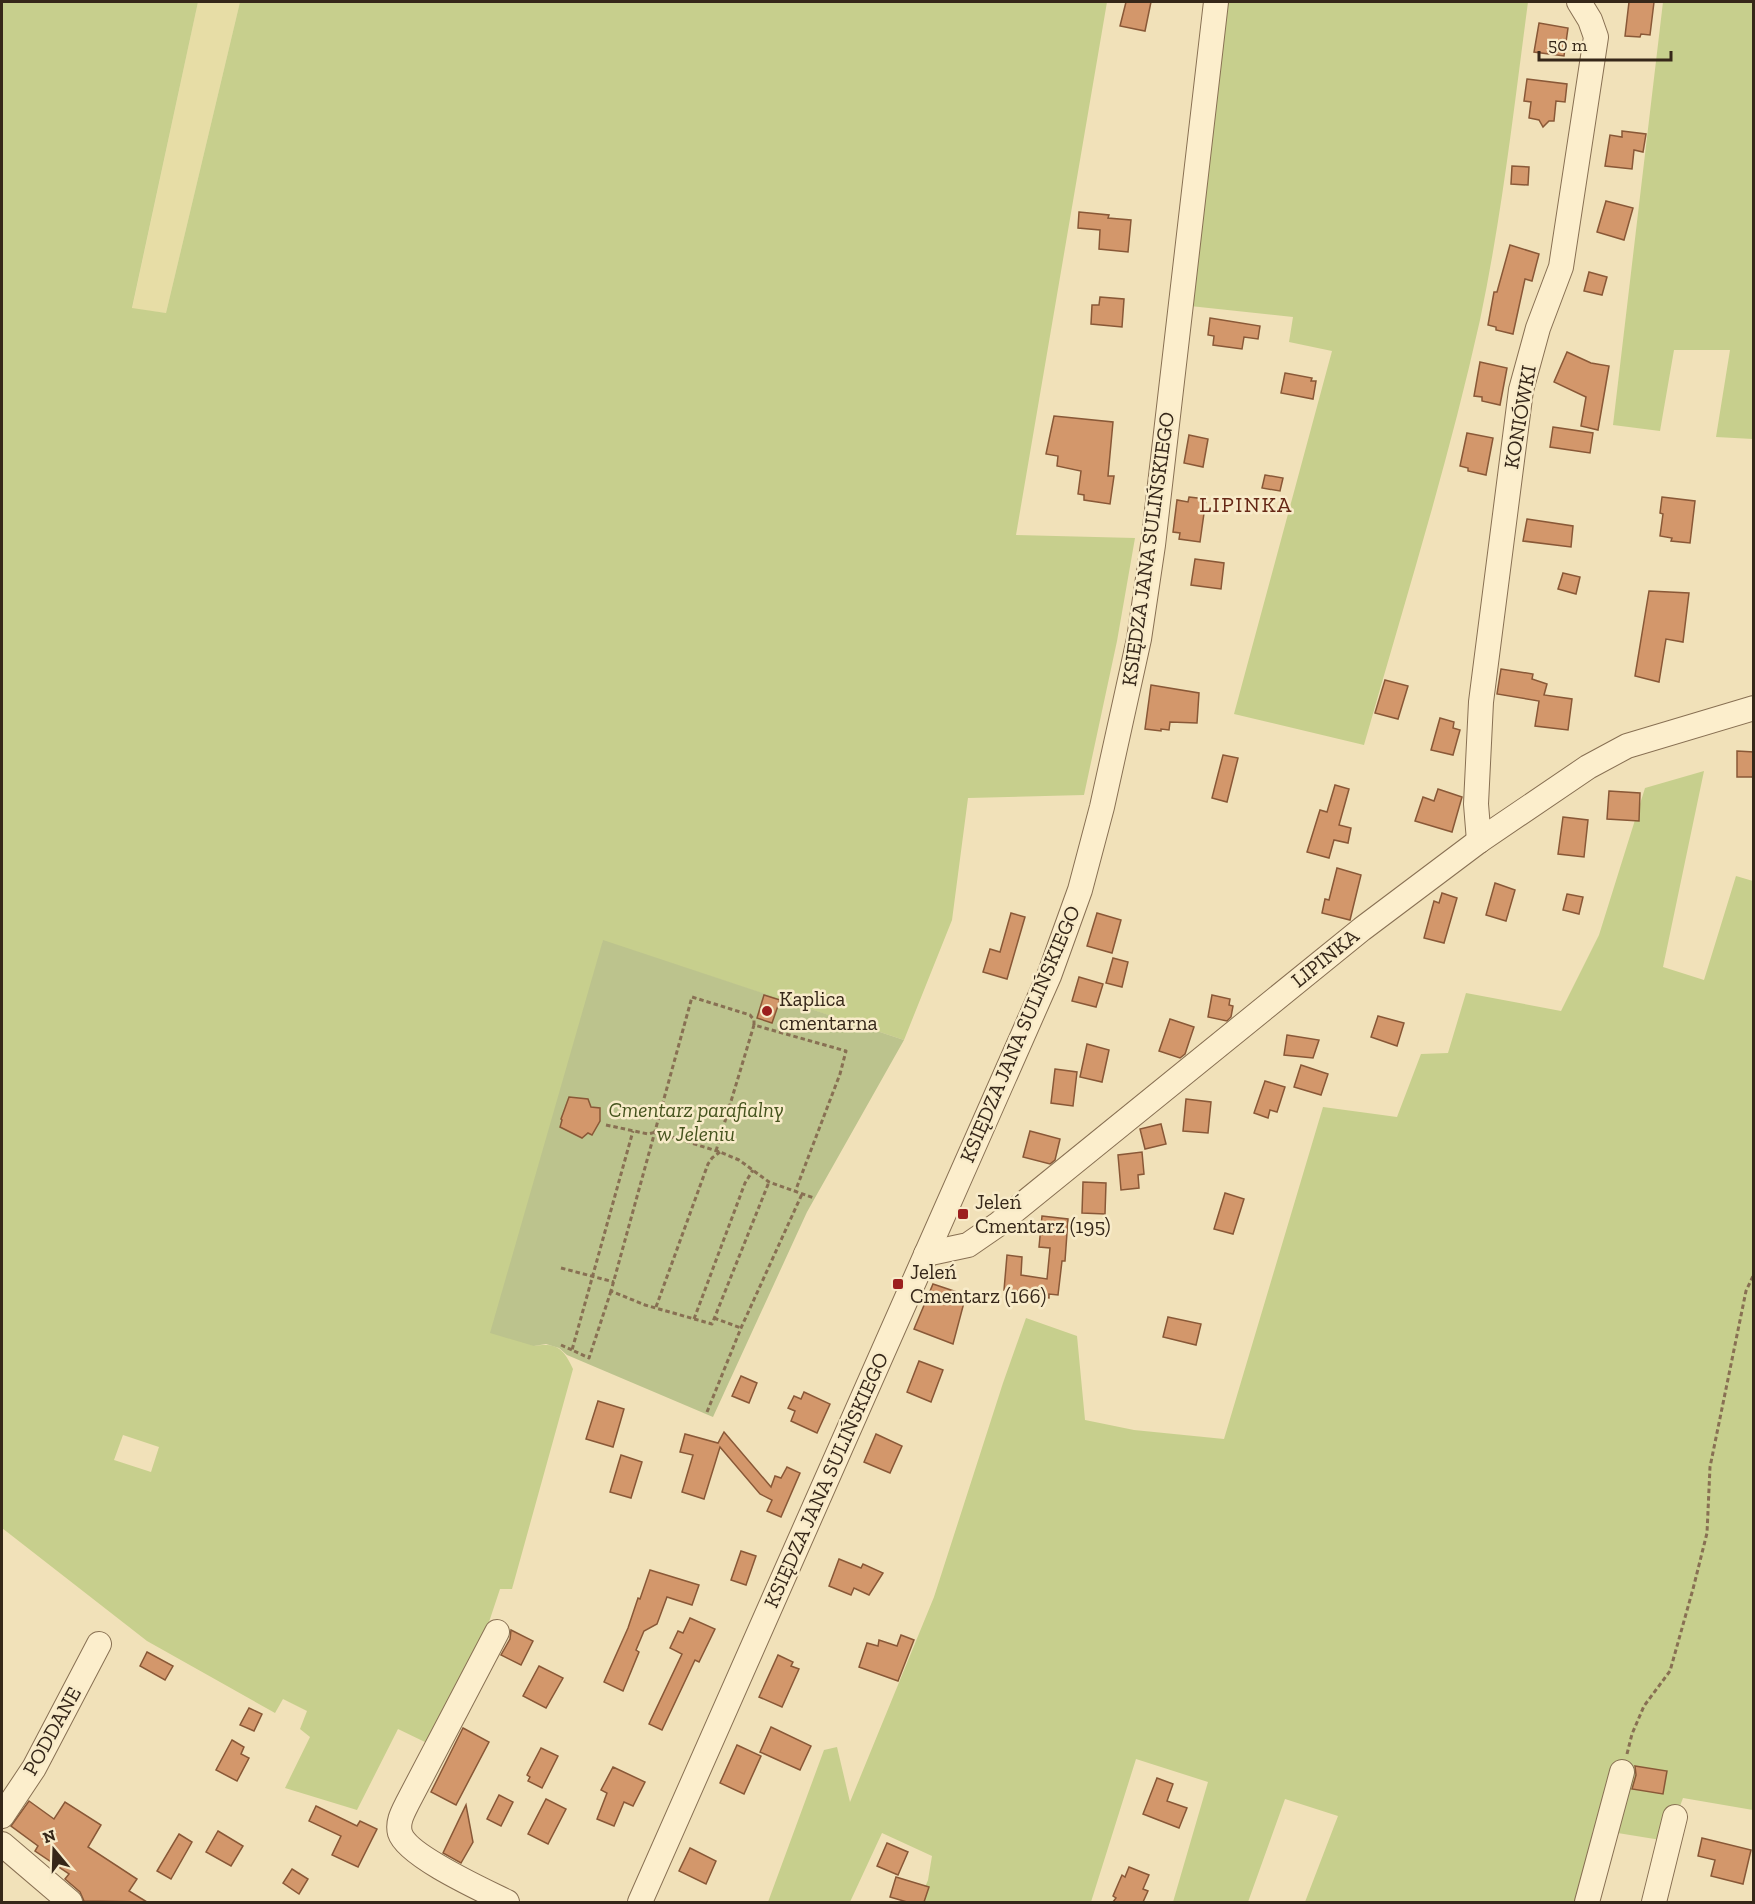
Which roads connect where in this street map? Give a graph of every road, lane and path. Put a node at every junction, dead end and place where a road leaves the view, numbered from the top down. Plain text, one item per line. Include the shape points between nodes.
1 (1216, 2) edge
2 (1579, 2) edge
3 (1754, 708) edge
4 (1479, 842) junction
5 (754, 1025) junction
6 (606, 1125) dead end
7 (633, 1131) junction
8 (656, 1132) junction
9 (718, 1151) junction
10 (753, 1170) junction
11 (769, 1182) junction
12 (795, 1192) junction
13 (801, 1194) junction
14 (814, 1198) dead end
15 (926, 1254) junction
16 (561, 1268) dead end
17 (1754, 1274) edge
18 (593, 1276) junction
19 (614, 1282) junction
20 (611, 1291) junction
21 (656, 1307) junction
22 (714, 1318) junction
23 (694, 1319) junction
24 (741, 1328) junction
25 (561, 1346) dead end
26 (572, 1350) junction
27 (707, 1412) dead end
28 (497, 1632) dead end
29 (99, 1644) dead end
30 (1623, 1772) joint
31 (2, 1816) edge
32 (1675, 1817) dead end
33 (2, 1844) edge
34 (70, 1902) edge
35 (507, 1902) edge
36 (639, 1902) edge
37 (1587, 1902) edge
38 (1654, 1902) edge

1 - 15 street, KSIĘDZA JANA SULIŃSKIEGO via 1153,545 1139,639 1102,807 1080,890 1049,976
2 - 4 street, KONIÓWKI via 1596,37 1561,267 1538,328 1521,390 1480,702 1476,804
3 - 4 street, LIPINKA via 1627,746 1588,767
4 - 15 street, LIPINKA via 1362,929 997,1225 968,1245
5 - 8 path via 750,1015 692,997
5 - 9 path
5 - 12 path via 846,1051
6 - 7 path
7 - 8 path
7 - 18 path
8 - 9 path
8 - 19 path
9 - 10 path
9 - 21 path via 708,1164
10 - 11 path
10 - 23 path
11 - 12 path
11 - 22 path
12 - 13 path
13 - 14 path
13 - 24 path
15 - 36 street, KSIĘDZA JANA SULIŃSKIEGO
16 - 18 path
17 - 30 path via 1746,1291 1710,1467 1707,1533 1693,1589 1670,1671 1644,1706
18 - 19 path
18 - 26 path
19 - 20 path
20 - 21 path
20 - 26 path via 589,1358
21 - 23 path
22 - 23 path via 712,1324
22 - 24 path
24 - 27 path
25 - 26 path
28 - 35 street via 408,1802 400,1821 400,1834 412,1849 442,1869
29 - 31 street, PODDANE via 34,1768
30 - 37 street
32 - 38 street
33 - 34 street

